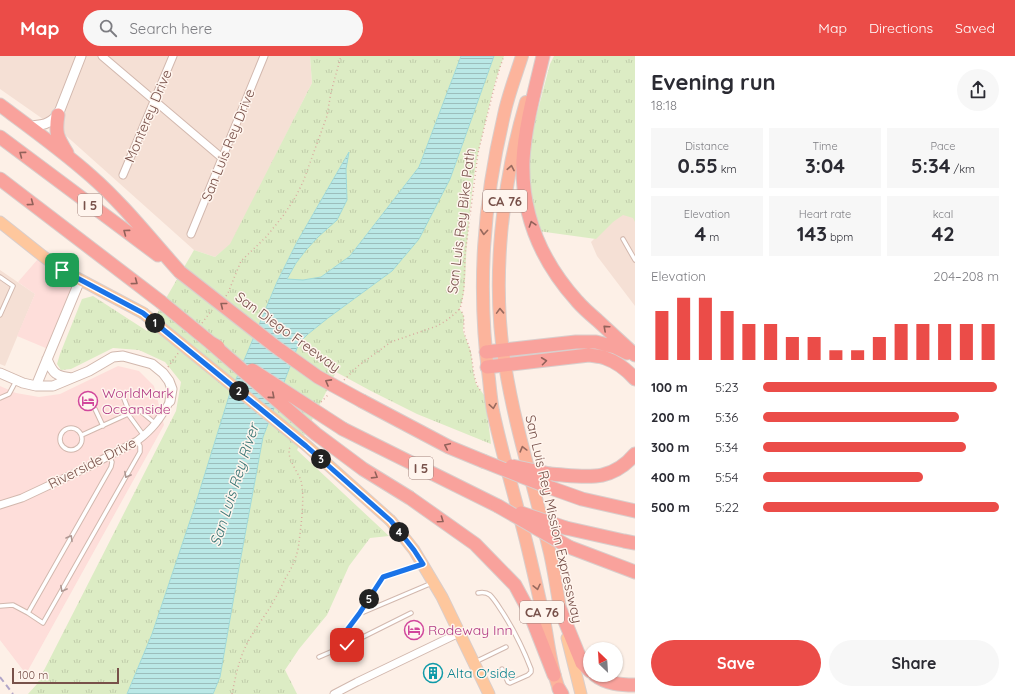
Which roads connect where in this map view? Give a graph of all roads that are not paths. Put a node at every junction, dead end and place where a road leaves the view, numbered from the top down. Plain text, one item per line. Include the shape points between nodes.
1 (81, 56) edge
2 (102, 56) edge
3 (173, 56) edge
4 (264, 56) edge
5 (522, 56) edge
6 (542, 56) edge
7 (154, 100) junction
8 (0, 105) edge
9 (58, 115) junction
10 (29, 126) junction
11 (0, 137) edge
12 (222, 158) junction
13 (71, 159) junction
14 (123, 175) dead end
15 (0, 179) edge
16 (0, 222) edge
17 (191, 234) dead end
18 (623, 239) dead end
19 (635, 260) edge
20 (180, 272) junction
21 (0, 277) edge
22 (80, 280) junction
23 (0, 315) edge
24 (211, 343) junction
25 (503, 350) junction
26 (486, 352) junction
27 (635, 355) edge
28 (635, 358) edge
29 (47, 359) junction
30 (505, 365) junction
31 (487, 367) junction
32 (0, 373) edge
33 (73, 378) junction
34 (635, 379) edge
35 (16, 380) junction
36 (36, 386) junction
37 (123, 396) dead end
38 (0, 398) edge
39 (170, 401) joint
40 (95, 409) dead end
41 (130, 413) junction
42 (156, 424) junction
43 (103, 426) junction
44 (82, 435) junction
45 (144, 436) junction
46 (136, 441) junction
47 (635, 454) edge
48 (109, 456) junction
49 (483, 461) junction
50 (0, 505) edge
51 (498, 506) junction
52 (635, 511) edge
53 (635, 543) edge
54 (423, 564) junction
55 (635, 572) edge
56 (433, 582) junction
57 (478, 593) dead end
58 (0, 606) edge
59 (560, 609) junction
60 (28, 613) junction
61 (411, 613) dead end
62 (359, 614) junction
63 (459, 633) junction
64 (347, 645) junction
65 (506, 647) dead end
66 (319, 657) dead end
67 (474, 662) junction
68 (583, 664) edge
69 (502, 669) dead end
70 (554, 675) junction
71 (610, 682) edge
72 (635, 685) edge
73 (560, 692) edge
74 (334, 694) edge
75 (489, 694) edge
76 (581, 694) edge

1 - 9 street
2 - 7 street
3 - 7 street, Monterey Drive
4 - 12 street, San Luis Rey Drive
5 -> 26 highway, CA 76 via 504,113 487,205 482,289
25 -> 6 highway, CA 76 via 499,285 504,205 522,118
27 -> 6 highway via 578,303 564,286 542,252 530,220 524,188 523,159
7 - 12 street
7 - 14 street, Monterey Drive
8 - 10 highway
9 - 10 street via 43,125
9 - 13 highway via 56,132
10 - 13 highway
20 -> 11 highway, San Diego Freeway / I 5
12 - 17 street, San Luis Rey Drive
13 - 20 highway via 92,176 122,207
15 -> 24 highway, I 5, bridge
16 - 22 main road via 44,257
18 - 19 lane
49 -> 20 highway, San Diego Freeway / I 5, bridge via 449,447 318,377
21 - 23 lane via 13,286
22 - 29 street
22 - 54 main road, bridge via 143,313 306,446 391,521
24 - 51 highway, I 5, bridge via 343,429
24 -> 70 highway, bridge via 316,434 363,469 410,498 475,544 515,585 529,611
25 - 26 highway
25 - 28 highway via 596,342 615,347
25 - 30 highway, San Luis Rey Mission Expressway / CA 76
26 - 31 highway, CA 76
29 - 33 street via 51,370 61,377
29 - 36 street
30 - 31 highway
30 -> 34 highway via 589,355 605,358
59 -> 30 highway, San Luis Rey Mission Expressway / CA 76 via 550,554 520,440
31 -> 70 highway, CA 76 via 493,410 528,549
32 - 35 street
33 - 36 street via 53,386
33 - 39 street via 114,357 124,356 152,364 163,373 172,389
35 - 36 street
35 - 38 lane via 10,394
37 - 41 lane
39 - 42 street, Riverside Drive
40 - 43 lane
41 - 42 lane via 140,410
41 - 43 lane
41 - 45 lane
42 - 45 street, Riverside Drive
43 - 44 lane
44 - 44 lane via 77,429 66,428 61,434 60,441 63,447 69,450 76,449 81,445
45 - 46 street, Riverside Drive
46 - 48 street, Riverside Drive
46 -> 60 lane via 140,446 140,452 43,623
47 - 49 highway, bridge via 617,470 592,477 550,474
48 - 50 street, Riverside Drive via 22,498
60 -> 48 lane via 111,467
49 - 52 highway, San Diego Freeway / I 5, bridge via 551,488
51 - 53 highway, I 5, bridge via 566,528
51 - 55 highway, bridge via 569,547
54 - 56 main road
54 - 62 lane via 383,577
56 - 62 lane
56 - 63 main road
57 - 69 lane via 485,592 498,605 518,638 531,672 510,683
58 - 60 lane via 13,606
59 - 68 highway
59 - 76 main road, San Luis Rey Mission Expressway / CA 76
61 - 64 lane
62 - 64 lane via 344,634
63 - 67 main road
63 - 74 street
64 - 66 lane
65 - 67 lane
67 - 75 main road
70 - 73 highway, CA 76
71 - 72 highway

